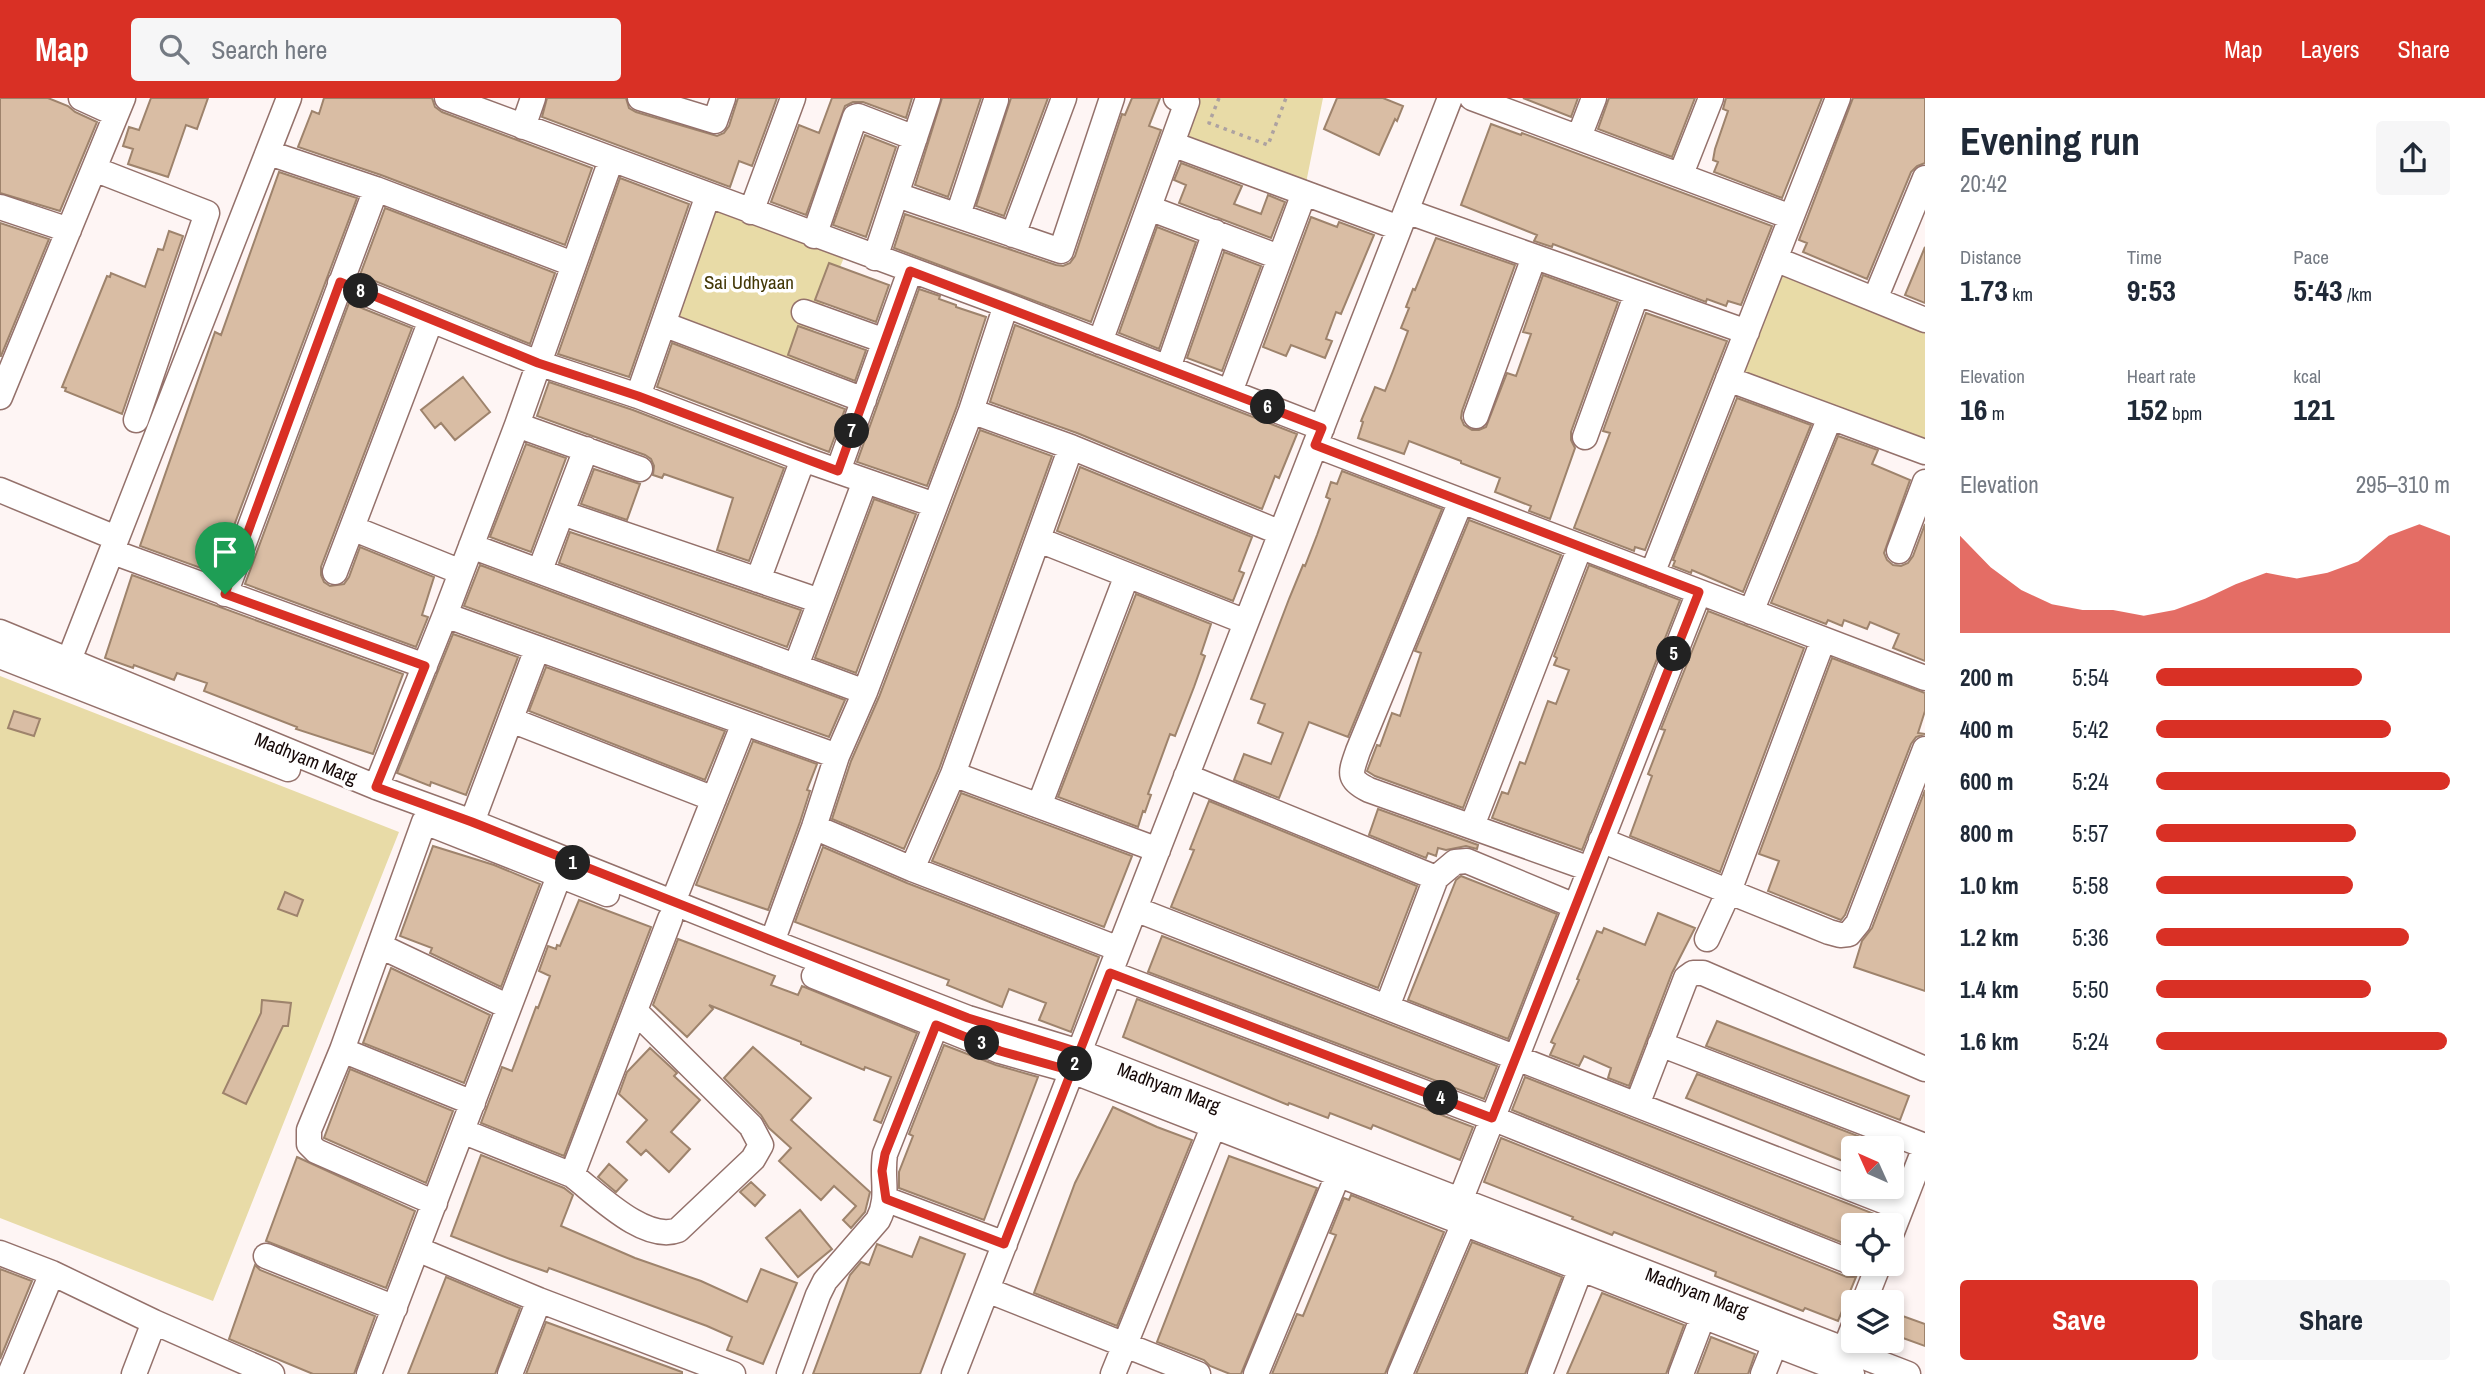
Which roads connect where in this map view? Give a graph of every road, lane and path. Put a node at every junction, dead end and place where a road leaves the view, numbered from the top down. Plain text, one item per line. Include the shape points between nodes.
1 (81, 98) edge
2 (289, 98) edge
3 (447, 98) edge
4 (533, 98) edge
5 (640, 98) edge
6 (723, 98) edge
7 (793, 98) edge
8 (928, 98) edge
9 (1064, 98) edge
10 (1112, 98) edge
11 (1176, 98) edge
12 (1219, 98) edge
13 (1286, 98) edge
14 (1450, 98) edge
15 (1472, 98) edge
16 (1594, 98) edge
17 (1711, 98) edge
18 (1838, 98) edge
19 (995, 99) edge
20 (665, 102) edge
21 (119, 106) edge
22 (523, 127) junction
23 (1578, 137) junction
24 (915, 138) junction
25 (1172, 144) junction
26 (268, 153) junction
27 (611, 160) junction
28 (94, 169) junction
29 (1681, 174) junction
30 (1925, 178) edge
31 (376, 189) junction
32 (1304, 192) junction
33 (708, 195) junction
34 (897, 195) junction
35 (0, 207) edge
36 (1149, 208) junction
37 (751, 212) junction
38 (958, 215) junction
39 (1791, 217) junction
40 (1403, 219) junction
41 (69, 230) junction
42 (1215, 232) junction
43 (1013, 234) junction
44 (814, 236) junction
45 (1279, 257) junction
46 (1534, 257) junction
47 (875, 258) junction
48 (1775, 259) junction
49 (573, 264) junction
50 (910, 271) junction
51 (340, 282) junction
52 (1637, 293) junction
53 (1875, 299) junction
54 (1006, 305) junction
55 (804, 312) dead end
56 (431, 320) junction
57 (1925, 320) edge
58 (663, 324) junction
59 (1747, 332) junction
60 (885, 341) junction
61 (1100, 342) junction
62 (538, 363) junction
63 (1168, 368) junction
64 (1728, 379) junction
65 (1230, 393) junction
66 (638, 396) junction
67 (0, 397) edge
68 (864, 400) junction
69 (971, 411) junction
70 (1476, 416) dead end
71 (1830, 417) junction
72 (136, 420) dead end
73 (517, 425) junction
74 (1318, 437) junction
75 (1586, 437) dead end
76 (1071, 447) junction
77 (586, 449) junction
78 (1925, 452) edge
79 (803, 459) junction
80 (640, 469) dead end
81 (838, 471) junction
82 (865, 481) junction
83 (1925, 482) edge
84 (0, 490) edge
85 (1461, 501) junction
86 (935, 505) junction
87 (562, 513) junction
88 (352, 528) junction
89 (1281, 533) junction
90 (1039, 540) junction
91 (115, 545) junction
92 (471, 546) junction
93 (1580, 547) junction
94 (1899, 551) dead end
95 (540, 570) junction
96 (335, 572) dead end
97 (461, 572) junction
98 (1652, 574) junction
99 (1127, 575) junction
100 (758, 580) junction
101 (1699, 592) junction
102 (225, 594) junction
103 (820, 601) junction
104 (1751, 612) junction
105 (445, 615) junction
106 (1246, 622) junction
107 (0, 632) edge
108 (1823, 640) junction
109 (537, 649) junction
110 (0, 656) edge
111 (69, 660) junction
112 (425, 666) junction
113 (796, 667) junction
114 (1925, 678) edge
115 (865, 692) junction
116 (511, 720) junction
117 (744, 723) junction
118 (1925, 748) edge
119 (837, 756) junction
120 (953, 774) junction
121 (1186, 776) junction
122 (376, 787) junction
123 (715, 799) junction
124 (1039, 806) junction
125 (424, 822) junction
126 (472, 822) junction
127 (1472, 826) junction
128 (814, 827) junction
129 (1601, 840) junction
130 (1158, 850) junction
131 (912, 869) junction
132 (1590, 869) junction
133 (559, 876) junction
134 (1436, 878) junction
135 (1730, 891) junction
136 (1576, 906) junction
137 (1135, 909) junction
138 (671, 911) junction
139 (772, 942) junction
140 (380, 946) junction
141 (1119, 949) junction
142 (1110, 973) junction
143 (1686, 978) junction
144 (509, 1007) junction
145 (1387, 1007) junction
146 (635, 1011) junction
147 (936, 1025) junction
148 (1660, 1044) junction
149 (342, 1050) junction
150 (1516, 1058) junction
151 (1076, 1061) junction
152 (1925, 1069) edge
153 (473, 1103) junction
154 (1637, 1105) junction
155 (1492, 1118) junction
156 (1214, 1125) junction
157 (462, 1131) junction
158 (1925, 1147) edge
159 (572, 1175) junction
160 (1338, 1175) junction
161 (886, 1199) junction
162 (435, 1203) junction
163 (1901, 1208) junction
164 (1462, 1212) junction
165 (1899, 1213) edge
166 (1004, 1244) junction
167 (417, 1249) junction
168 (0, 1253) edge
169 (1841, 1255) edge
170 (266, 1256) dead end
171 (1581, 1268) junction
172 (52, 1273) junction
173 (987, 1290) junction
174 (539, 1300) junction
175 (394, 1308) junction
176 (1703, 1316) junction
177 (153, 1322) junction
178 (1775, 1344) junction
179 (1124, 1345) junction
180 (1845, 1359) edge
181 (10, 1374) edge
182 (134, 1374) edge
183 (272, 1374) edge
184 (369, 1374) edge
185 (510, 1374) edge
186 (733, 1374) edge
187 (789, 1374) edge
188 (954, 1374) edge
189 (1113, 1374) edge
190 (1198, 1374) edge
191 (1256, 1374) edge
192 (1400, 1374) edge
193 (1540, 1374) edge
194 (1681, 1374) edge
195 (1763, 1374) edge
196 (1908, 1374) edge

1 - 21 street
2 - 26 street
3 - 22 street
4 - 22 street
5 - 20 street
6 - 20 street via 715,121
7 - 37 street
8 - 24 street
9 - 43 street
10 - 43 street via 1061,251
11 - 25 street via 1187,102
12 - 13 path via 1209,123 1268,145
14 - 40 street
15 - 23 street
16 - 23 street
17 - 29 street
18 - 39 street
19 - 38 street
21 - 28 street
22 - 27 street
23 - 29 street
24 - 34 street
24 - 44 street via 855,117
25 - 32 street
25 - 36 street
26 - 31 street
26 - 91 street
27 - 33 street
27 - 49 street
28 - 41 street
28 - 72 street via 207,213
29 - 39 street
30 - 53 street
31 - 49 street
31 - 51 street
32 - 40 street
32 - 45 street
33 - 37 street
33 - 58 street
34 - 38 street
34 - 47 street
35 - 41 street
36 - 42 street
36 - 61 street
37 - 44 street
38 - 43 street
39 - 48 street
40 - 46 street
40 - 74 street
41 - 67 street
42 - 45 street
42 - 63 street
44 - 47 street
45 - 65 street
46 - 52 street
46 - 70 street
47 - 50 street
48 - 53 street
48 - 59 street
49 - 62 street
50 - 54 street
50 - 60 street
51 - 56 street
51 - 102 street
52 - 59 street
52 - 75 street
53 - 57 street
54 - 61 street
54 - 69 street
55 - 60 street
56 - 62 street
56 - 88 street
58 - 66 street
58 - 68 street
59 - 64 street
60 - 68 street
61 - 63 street
62 - 66 street
62 - 73 street
63 - 65 street
64 - 71 street
64 - 98 street
65 - 74 street
66 - 79 street
68 - 81 street
69 - 76 street
69 - 86 street
71 - 78 street
71 - 104 street
73 - 77 street
73 - 92 street
74 - 85 street
74 - 89 street
76 - 89 street
76 - 90 street
77 - 80 street
77 - 87 street
79 - 81 street
79 - 100 street
81 - 82 street
82 - 86 street
82 - 103 street
83 - 94 street
84 - 91 street
85 - 93 street
85 - 127 street via 1352,778 1369,790
86 - 115 street
87 - 95 street
87 - 100 street
88 - 96 street
88 - 97 street
89 - 106 street
90 - 99 street
90 - 120 street
91 - 102 street
91 - 111 street
92 - 95 street
92 - 97 street
93 - 98 street
93 - 127 street
95 - 113 street
97 - 105 street
98 - 101 street
99 - 106 street
99 - 124 street
100 - 103 street
101 - 104 street
101 - 129 street
102 - 112 street
103 - 113 street
104 - 108 street
105 - 109 street
105 - 112 street
106 - 121 street
107 - 111 street, Madhyam Marg
108 - 114 street
108 - 135 street
109 - 116 street
109 - 117 street
110 - 125 street, Madhyam Marg
111 - 122 street, Madhyam Marg
112 - 122 street
113 - 115 street
115 - 119 street
116 - 123 street
116 - 126 street
117 - 119 street
117 - 123 street
118 - 135 street via 1858,923 1849,934 1829,932
119 - 128 street
120 - 124 street
120 - 131 street
121 - 130 street
121 - 134 street
122 - 126 street, Madhyam Marg
123 - 138 street
124 - 130 street
125 - 133 street, Madhyam Marg
125 - 140 street
126 - 138 street, Madhyam Marg
127 - 132 street
128 - 131 street
128 - 139 street
129 - 132 street
129 - 135 street
130 - 137 street
131 - 141 street
132 - 136 street
133 - 138 street, Madhyam Marg
133 - 144 street
134 - 136 street via 1455,862 1467,861
134 - 145 street
135 - 143 street
136 - 150 street
137 - 141 street
137 - 145 street
138 - 139 street, Madhyam Marg
138 - 146 street
138 - 147 street, Madhyam Marg
139 - 151 street, Madhyam Marg
140 - 144 street
140 - 149 street
141 - 142 street
142 - 151 street
142 - 155 street
143 - 148 street
143 - 152 street via 1703,973
144 - 153 street
145 - 150 street
146 - 159 street
146 - 159 street via 751,1126 761,1146 678,1230 668,1233 640,1225
147 - 151 street, Madhyam Marg via 1000,1051
147 - 161 street via 885,1154
148 - 154 street
148 - 158 street
149 - 153 street
149 - 162 street via 309,1129 309,1144
150 - 154 street
150 - 155 street
151 - 156 street, Madhyam Marg
151 - 164 street, Madhyam Marg
151 - 166 street
153 - 157 street
154 - 163 street
155 - 164 street
155 - 169 street
156 - 160 street, Madhyam Marg
156 - 179 street
157 - 159 street
157 - 162 street
158 - 163 street
160 - 164 street, Madhyam Marg
160 - 191 street
161 - 166 street
161 - 187 street via 878,1220 821,1288
162 - 167 street
163 - 165 street
164 - 171 street, Madhyam Marg
164 - 180 street, Madhyam Marg
164 - 192 street
166 - 173 street
167 - 174 street
167 - 175 street
168 - 172 street
170 - 175 street
171 - 176 street, Madhyam Marg
171 - 193 street
172 - 177 street
172 - 181 street
173 - 179 street
173 - 188 street
174 - 185 street
174 - 186 street
175 - 184 street
176 - 178 street, Madhyam Marg
176 - 194 street
177 - 182 street
177 - 183 street
178 - 180 street, Madhyam Marg
178 - 195 street
179 - 189 street
179 - 190 street
180 - 196 street, Madhyam Marg

